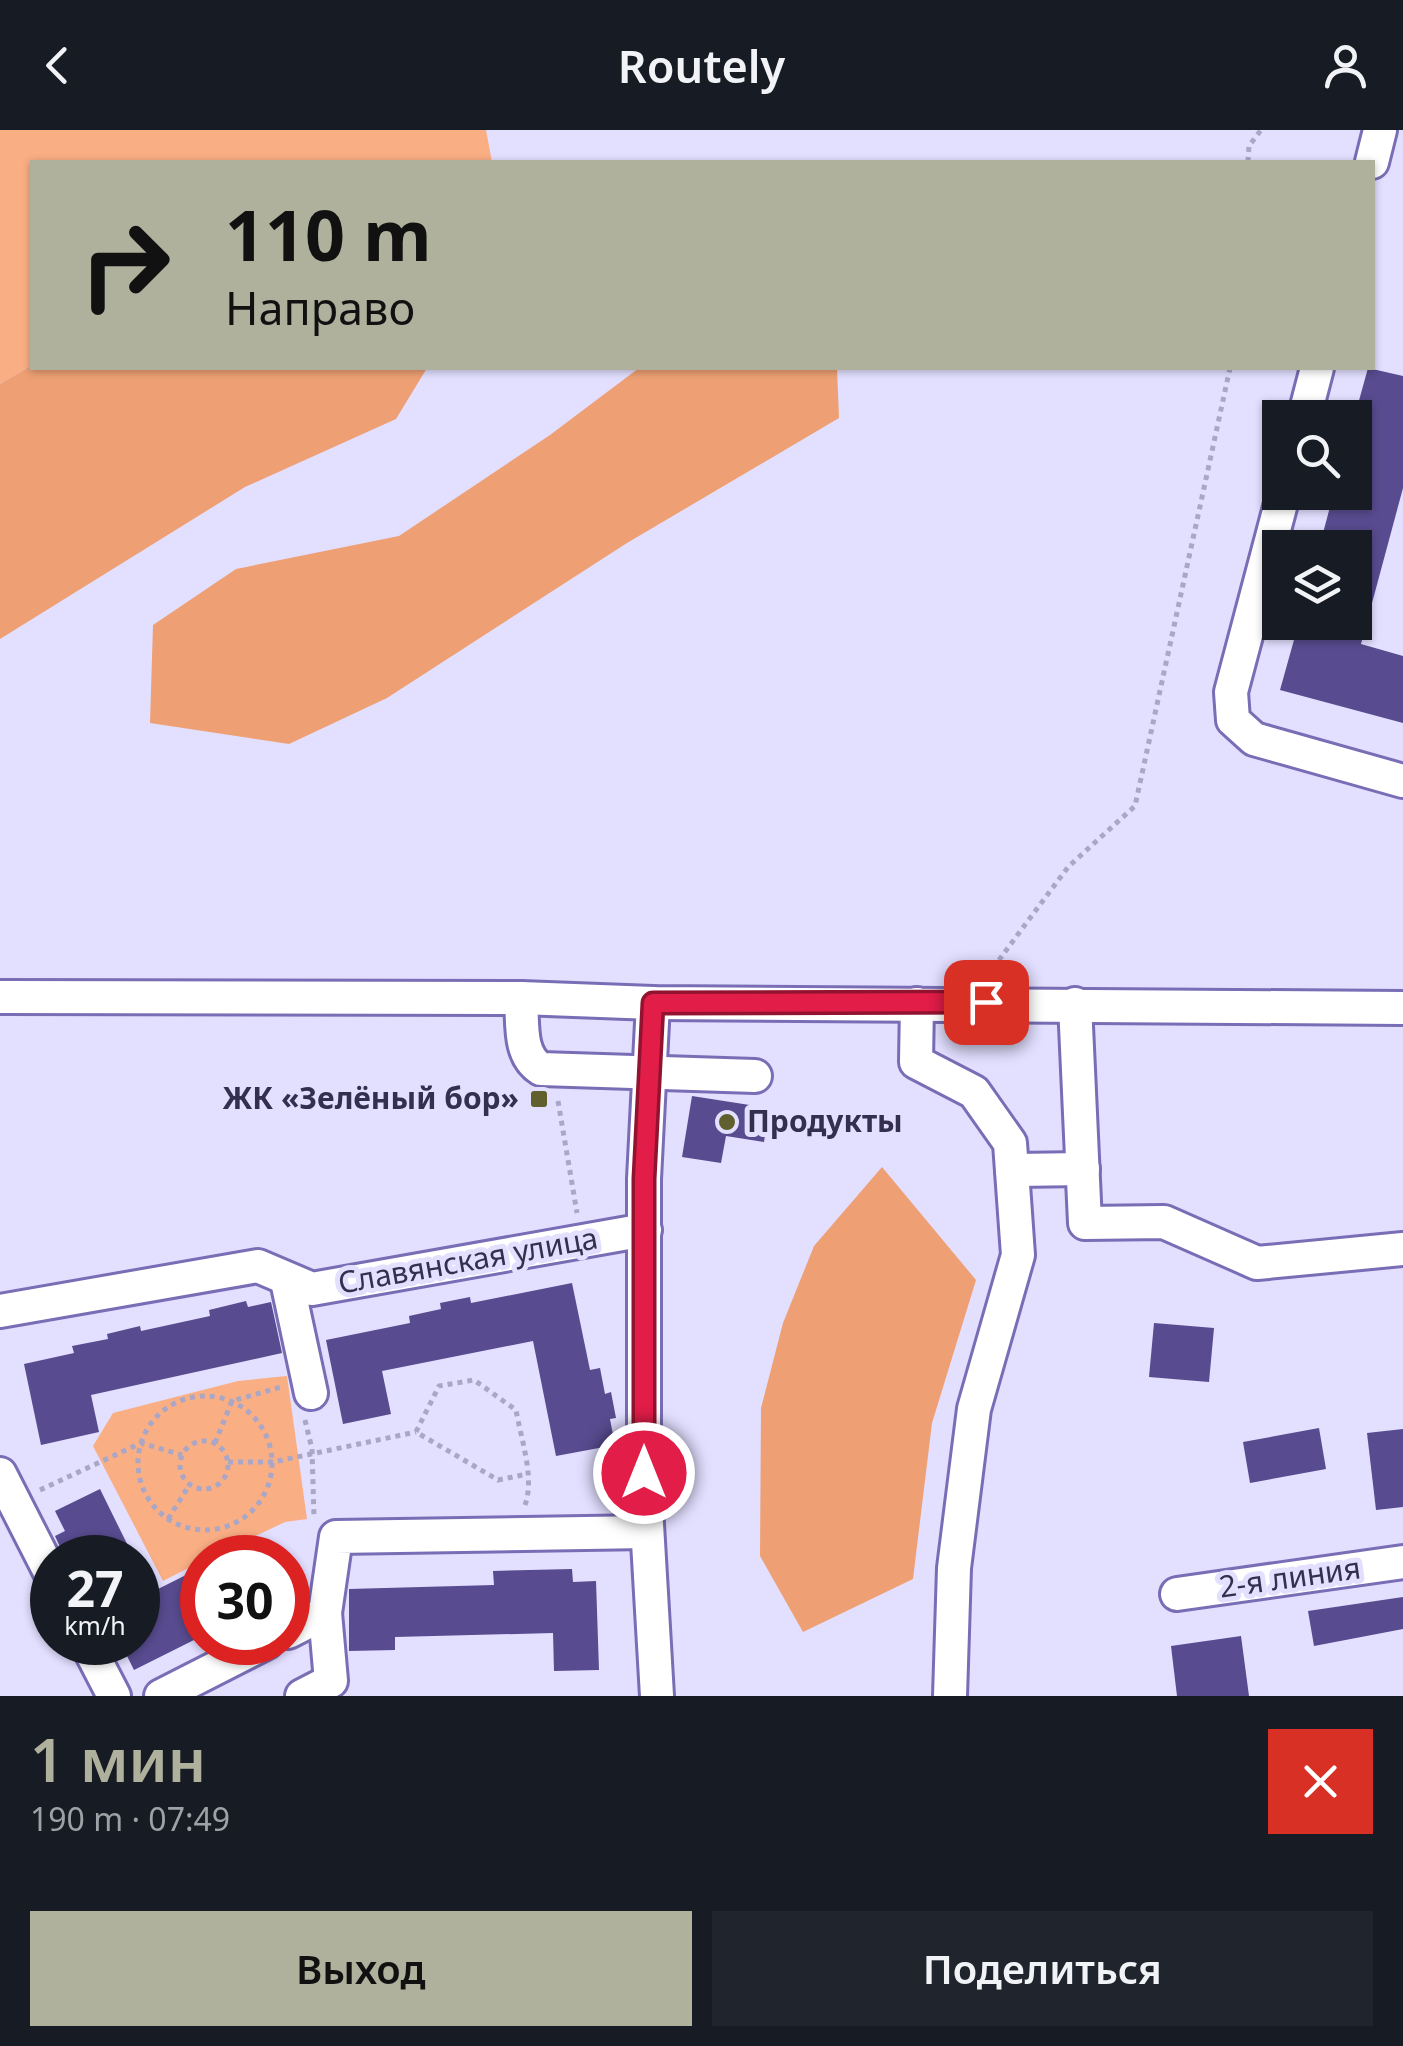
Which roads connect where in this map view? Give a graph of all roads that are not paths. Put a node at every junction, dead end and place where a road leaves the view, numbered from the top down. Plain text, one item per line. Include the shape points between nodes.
1 (1380, 130) edge
2 (1372, 160) edge
3 (1316, 370) edge
4 (1309, 400) edge
5 (1279, 510) edge
6 (1403, 781) edge
7 (0, 997) edge
8 (522, 998) junction
9 (653, 1003) junction
10 (917, 1004) junction
11 (1075, 1004) junction
12 (1403, 1008) edge
13 (652, 1072) junction
14 (755, 1076) dead end
15 (1083, 1169) junction
16 (1012, 1170) junction
17 (645, 1230) junction
18 (1403, 1249) edge
19 (287, 1281) junction
20 (0, 1312) edge
21 (305, 1386) road end
22 (7, 1488) edge
23 (648, 1532) junction
24 (31, 1535) edge
25 (1403, 1562) edge
26 (1177, 1594) dead end
27 (325, 1613) junction
28 (310, 1621) edge
29 (98, 1665) edge
30 (222, 1665) edge
31 (114, 1696) edge
32 (161, 1696) edge
33 (302, 1696) edge
34 (657, 1696) edge
35 (950, 1696) edge

1 - 2 street
3 - 4 street
5 - 6 street via 1231,692 1233,720 1254,739
7 - 8 street
8 - 9 street
8 - 13 street via 525,1051 542,1069
9 - 10 street
9 - 13 street
10 - 11 street
10 - 16 street via 916,1062 974,1092 1010,1143
11 - 12 street
11 - 15 street
13 - 14 street
13 - 17 street
15 - 16 street
15 - 18 street via 1085,1222 1164,1222 1257,1263
16 - 35 street via 1018,1254 974,1409 954,1568
17 - 19 street, Славянская улица via 312,1289
17 - 23 street
19 - 20 street, Славянская улица via 258,1266
19 - 21 street
22 - 24 street
23 - 27 street via 336,1537
23 - 34 street
25 - 26 street, 2-я линия
27 - 28 street
27 - 33 street via 331,1681
29 - 31 street
30 - 32 street

